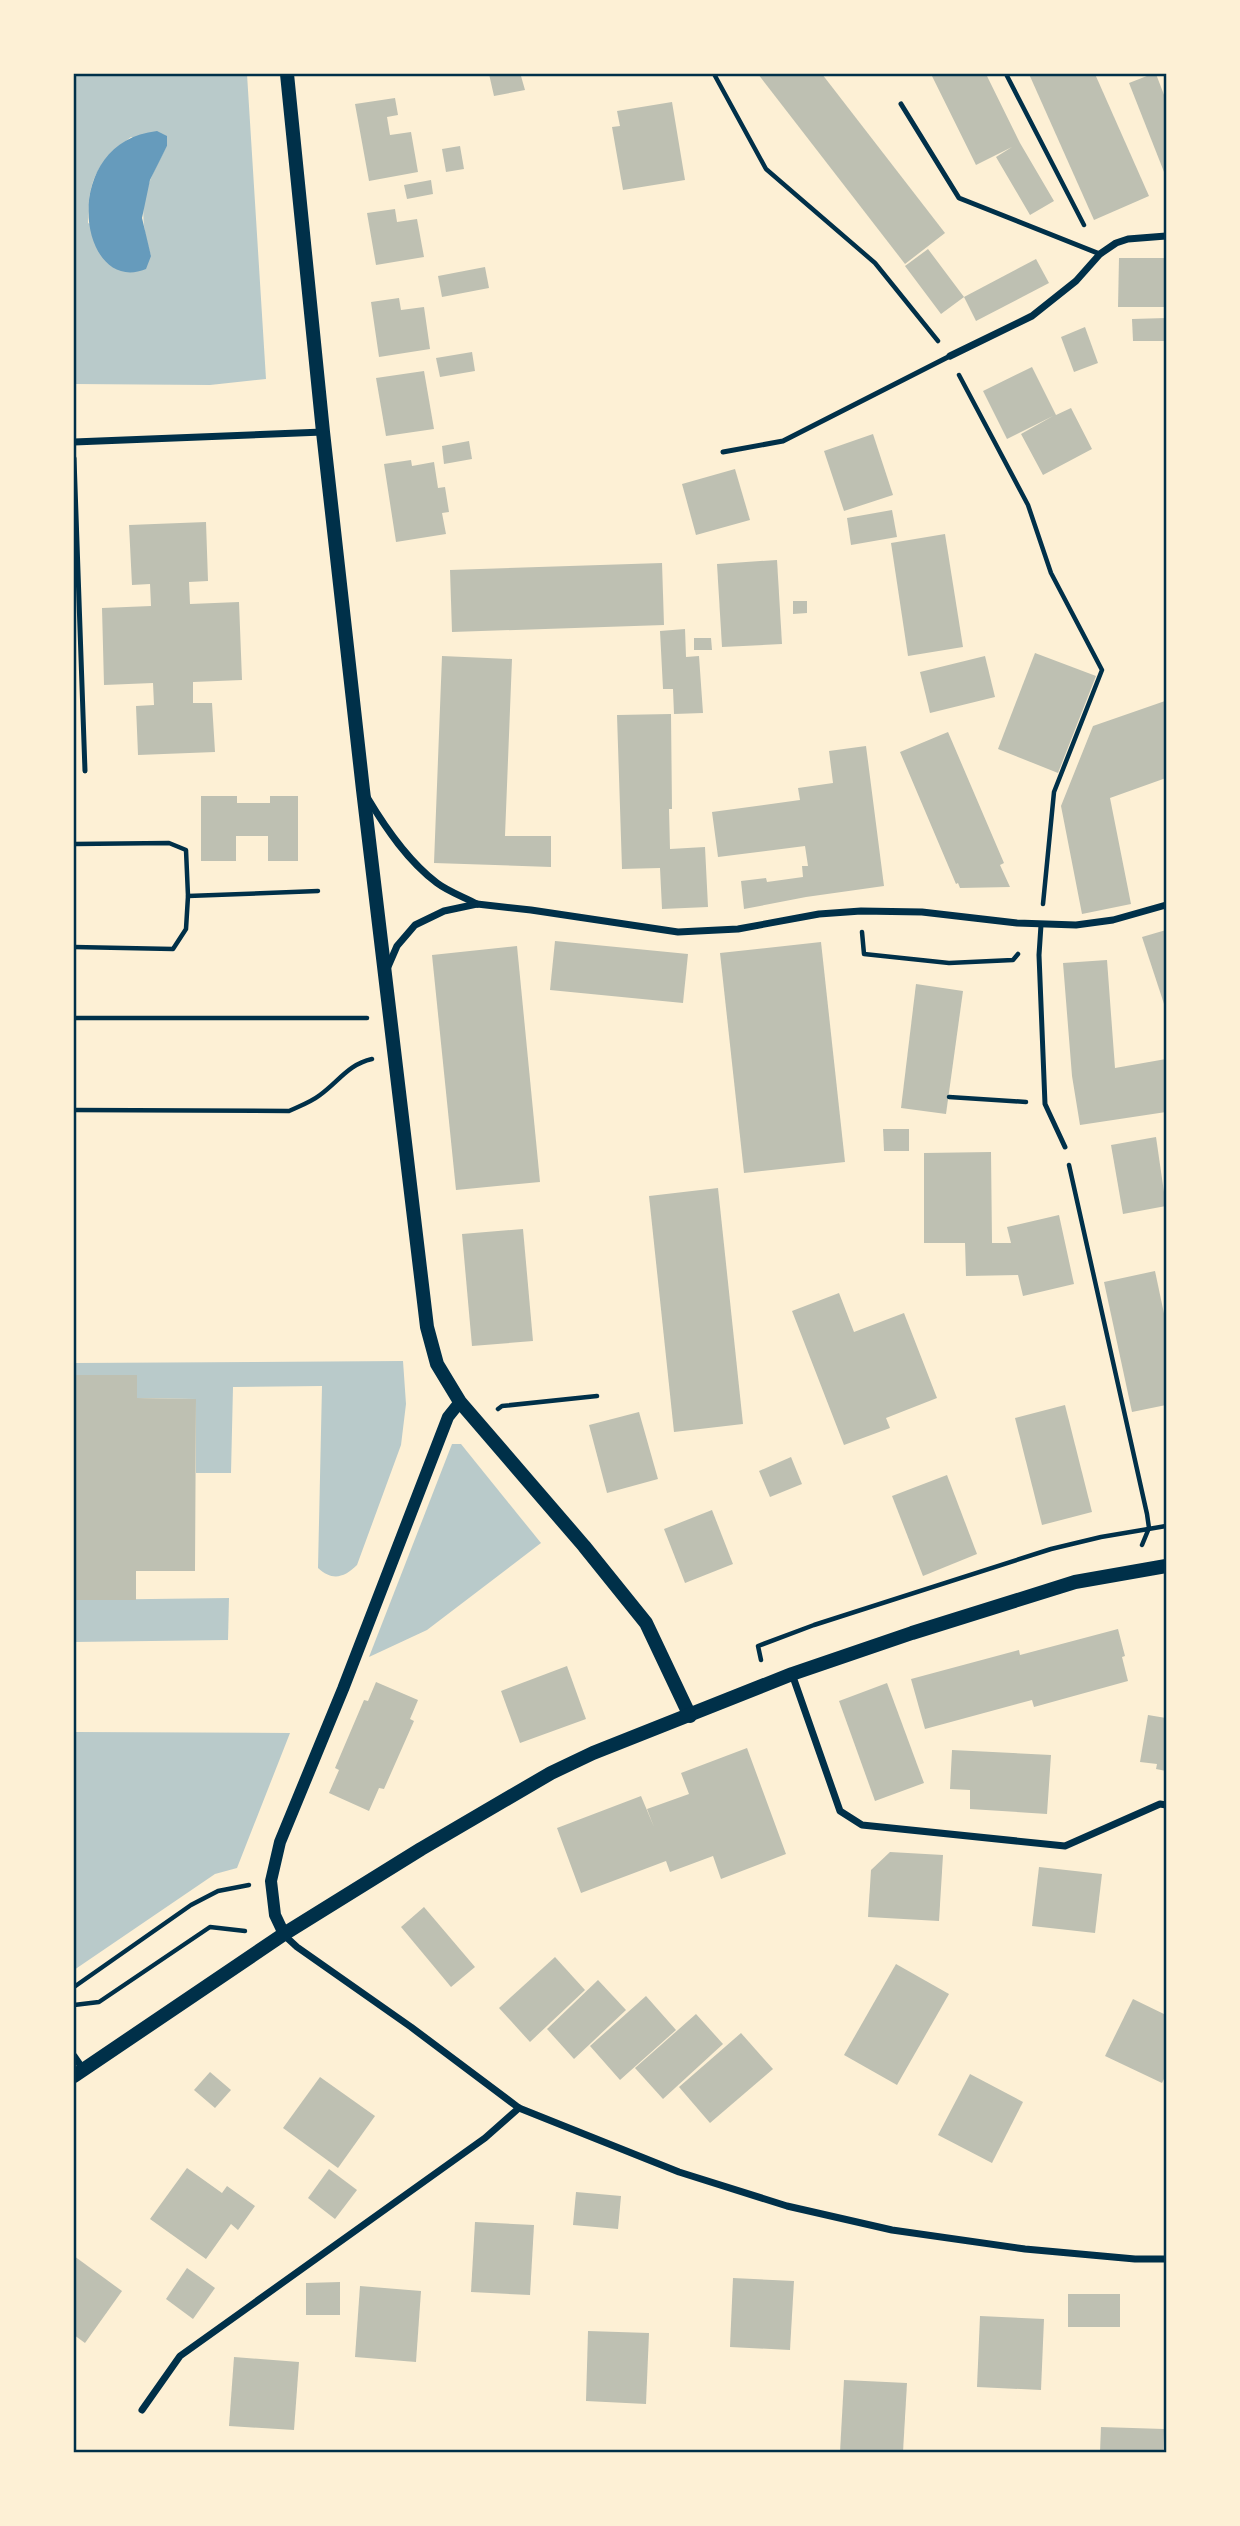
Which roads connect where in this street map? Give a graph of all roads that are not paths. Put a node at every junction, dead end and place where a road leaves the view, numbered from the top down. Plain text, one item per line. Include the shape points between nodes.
1 (287, 74) edge
2 (901, 104) dead end
3 (1167, 236) edge
4 (1100, 254) junction
5 (950, 356) joint
6 (323, 432) junction
7 (74, 442) edge
8 (723, 452) dead end
9 (74, 458) edge
10 (85, 771) dead end
11 (363, 790) junction
12 (477, 904) junction
13 (1167, 905) edge
14 (1041, 925) junction
15 (384, 976) junction
16 (1065, 1147) road end
17 (460, 1402) junction
18 (1167, 1566) edge
19 (792, 1674) junction
20 (690, 1716) junction
21 (1167, 1805) edge
22 (284, 1934) junction
23 (74, 2056) edge
24 (78, 2072) edge
25 (519, 2109) junction
26 (1167, 2259) edge
27 (142, 2410) dead end

1 - 6 main road
2 - 4 lane via 959,198
3 - 4 street via 1128,239
4 - 5 street via 1076,281 1032,316
5 - 8 lane via 783,441
6 - 7 street
6 - 11 main road
9 - 10 lane
11 - 12 street via 384,826 416,864 439,884
11 - 15 main road
12 - 14 street via 678,932 738,929 861,911 922,912
12 - 15 street via 444,911 415,925 397,946
13 - 14 street via 1113,920
14 - 16 lane via 1045,1104
15 - 17 main road via 427,1327 437,1364
17 - 20 main road via 646,1623
17 - 22 street via 447,1416 280,1842 271,1881 275,1915
18 - 19 main road via 1075,1582
19 - 20 main road
19 - 21 street via 840,1811 862,1825 1065,1846 1160,1804
20 - 22 main road via 551,1773
22 - 24 main road
22 - 25 street
23 - 24 street
25 - 26 street via 679,2172 787,2206 892,2230 1011,2247
25 - 27 street via 180,2356

